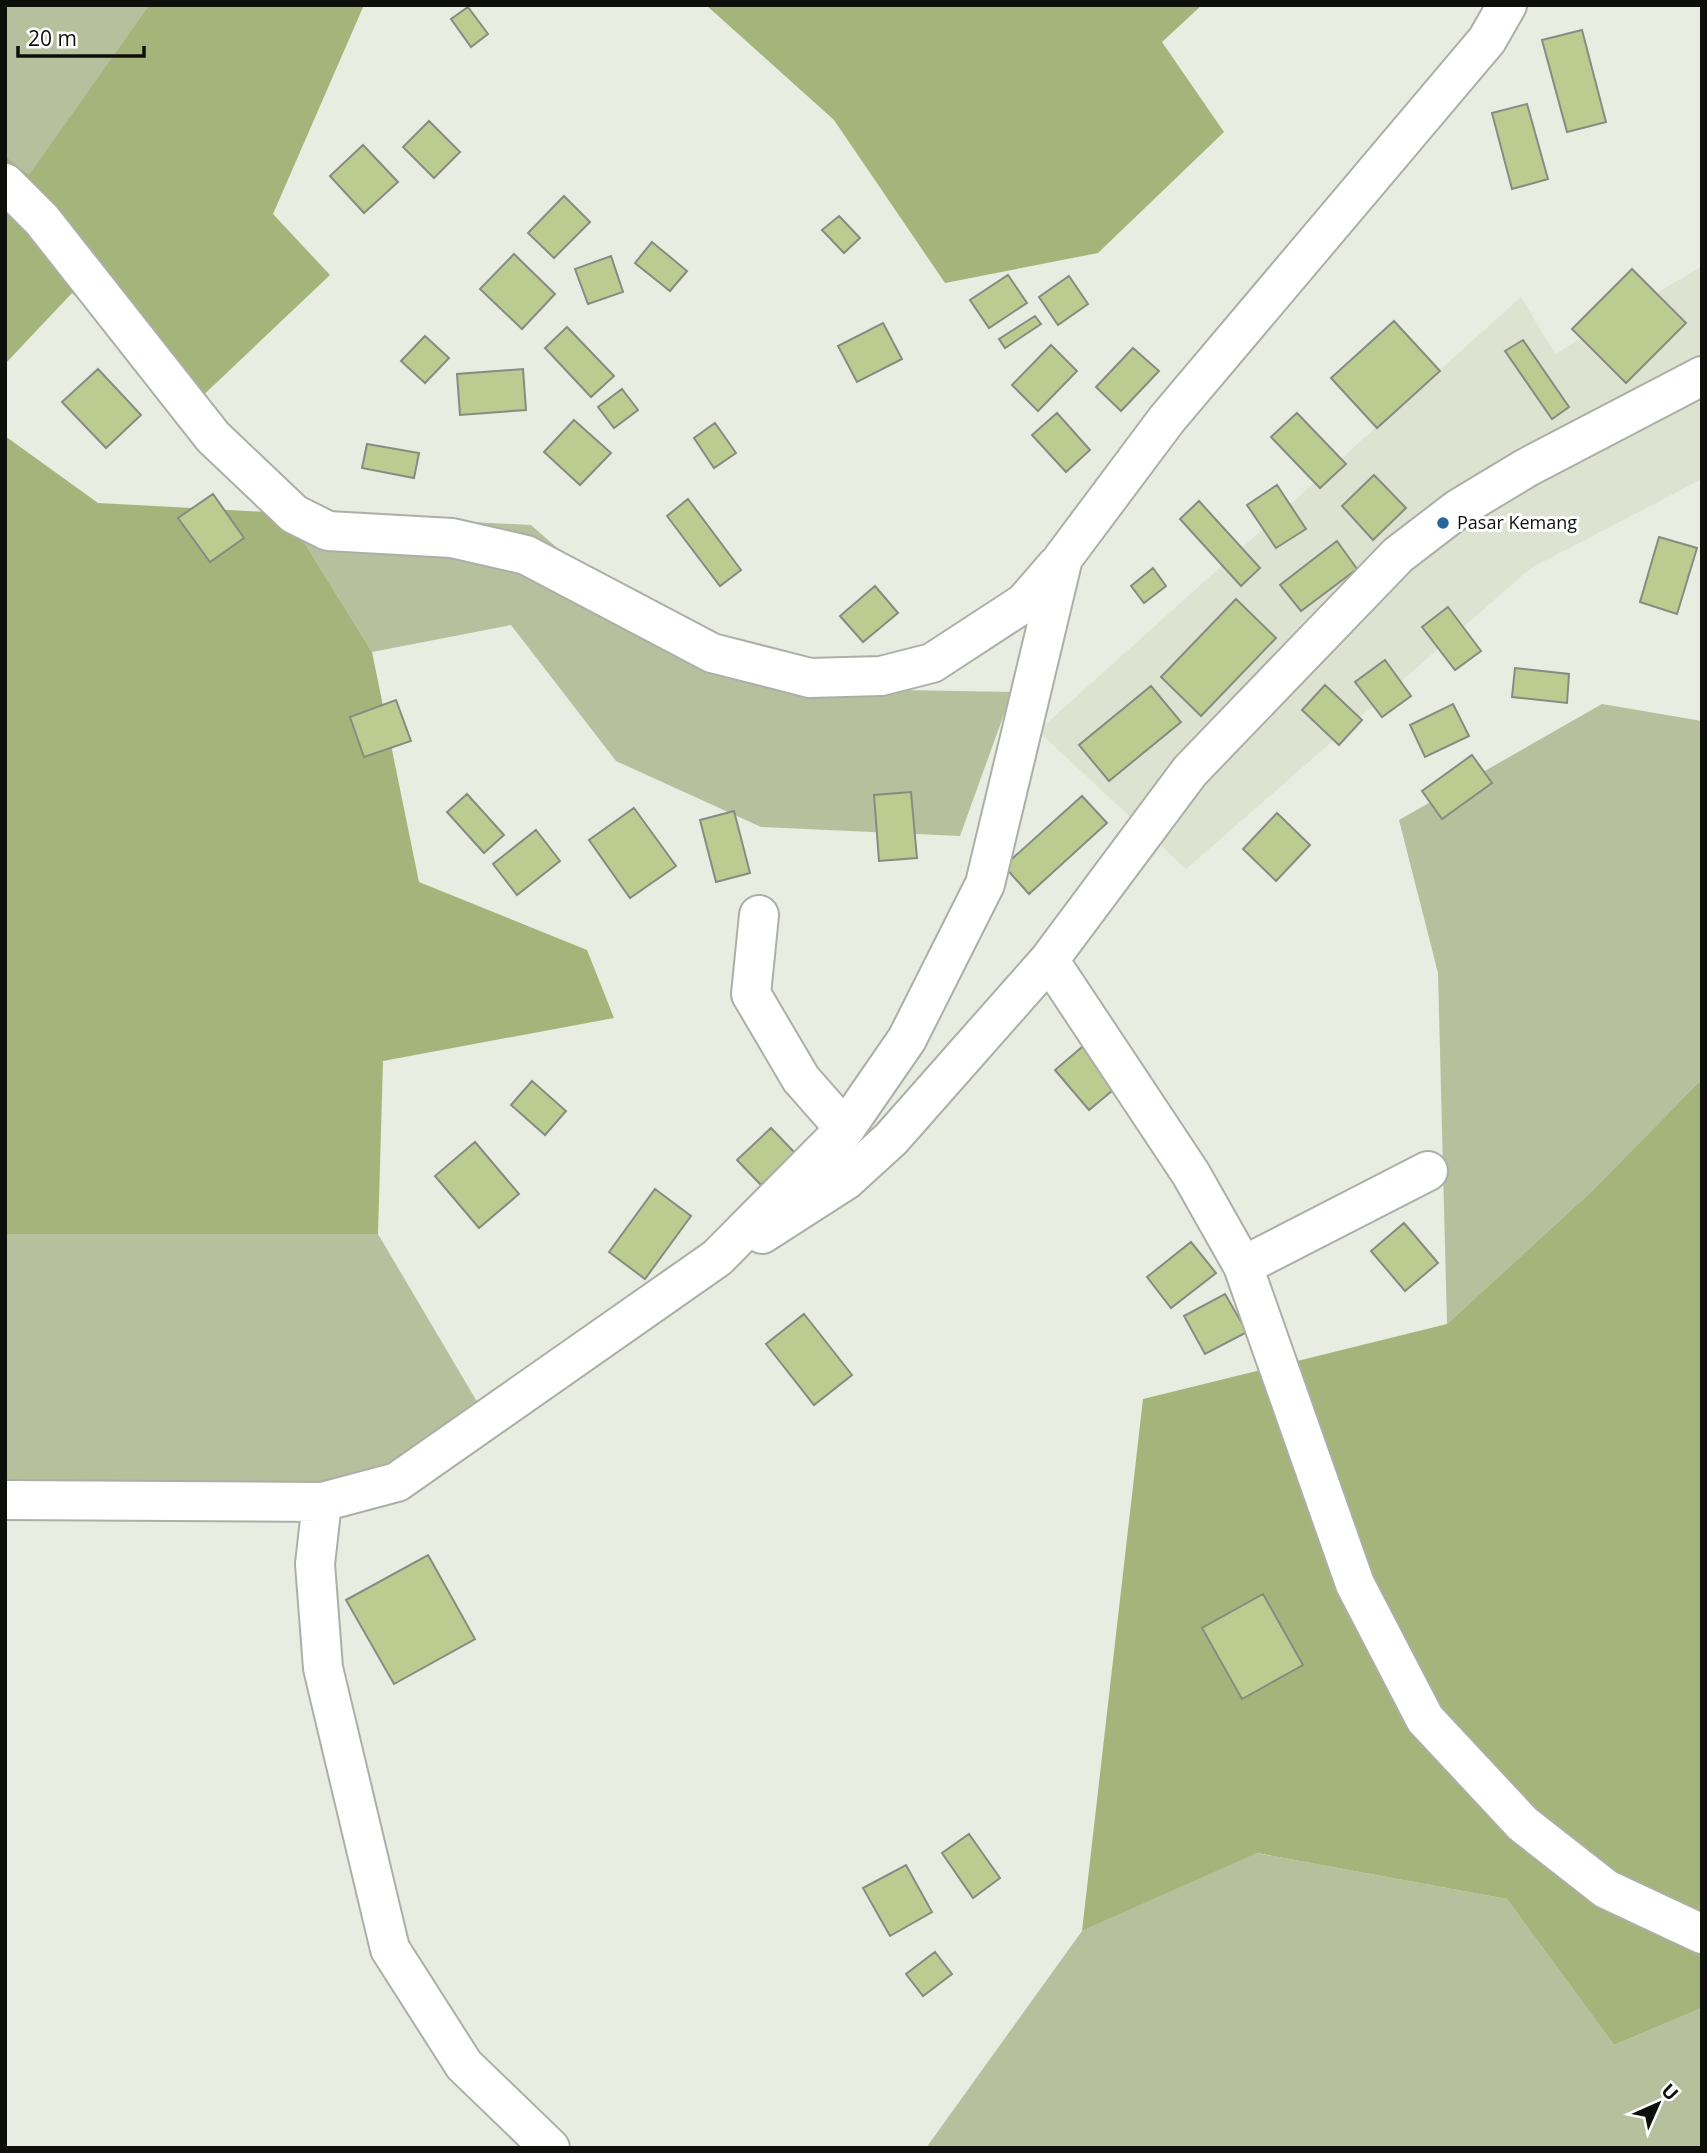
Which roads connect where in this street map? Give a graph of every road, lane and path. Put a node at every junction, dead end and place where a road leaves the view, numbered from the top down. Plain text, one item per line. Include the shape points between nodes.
1 (1507, 5) edge
2 (5, 183) edge
3 (1702, 376) edge
4 (1063, 558) junction
5 (759, 915) dead end
6 (1049, 960) junction
7 (845, 1129) junction
8 (1428, 1171) dead end
9 (717, 1258) junction
10 (1243, 1266) junction
11 (5, 1500) edge
12 (322, 1502) junction
13 (1702, 1934) edge
14 (550, 2148) edge

1 - 4 street via 1487,40 1167,419
2 - 4 street via 42,220 213,437 294,514 328,531 452,538 526,555 712,653 810,678 881,676 932,663 1024,603
3 - 6 street via 1526,468 1458,509 1398,555 1189,771
4 - 7 street via 985,884 906,1039
5 - 7 street via 751,994 801,1079
6 - 9 street via 891,1139 846,1180
6 - 10 street via 1191,1174
7 - 9 street
8 - 10 street
9 - 12 street via 397,1482
10 - 13 street via 1355,1584 1425,1719 1523,1824 1606,1889
11 - 12 street
12 - 14 street via 315,1564 323,1668 390,1949 464,2065

